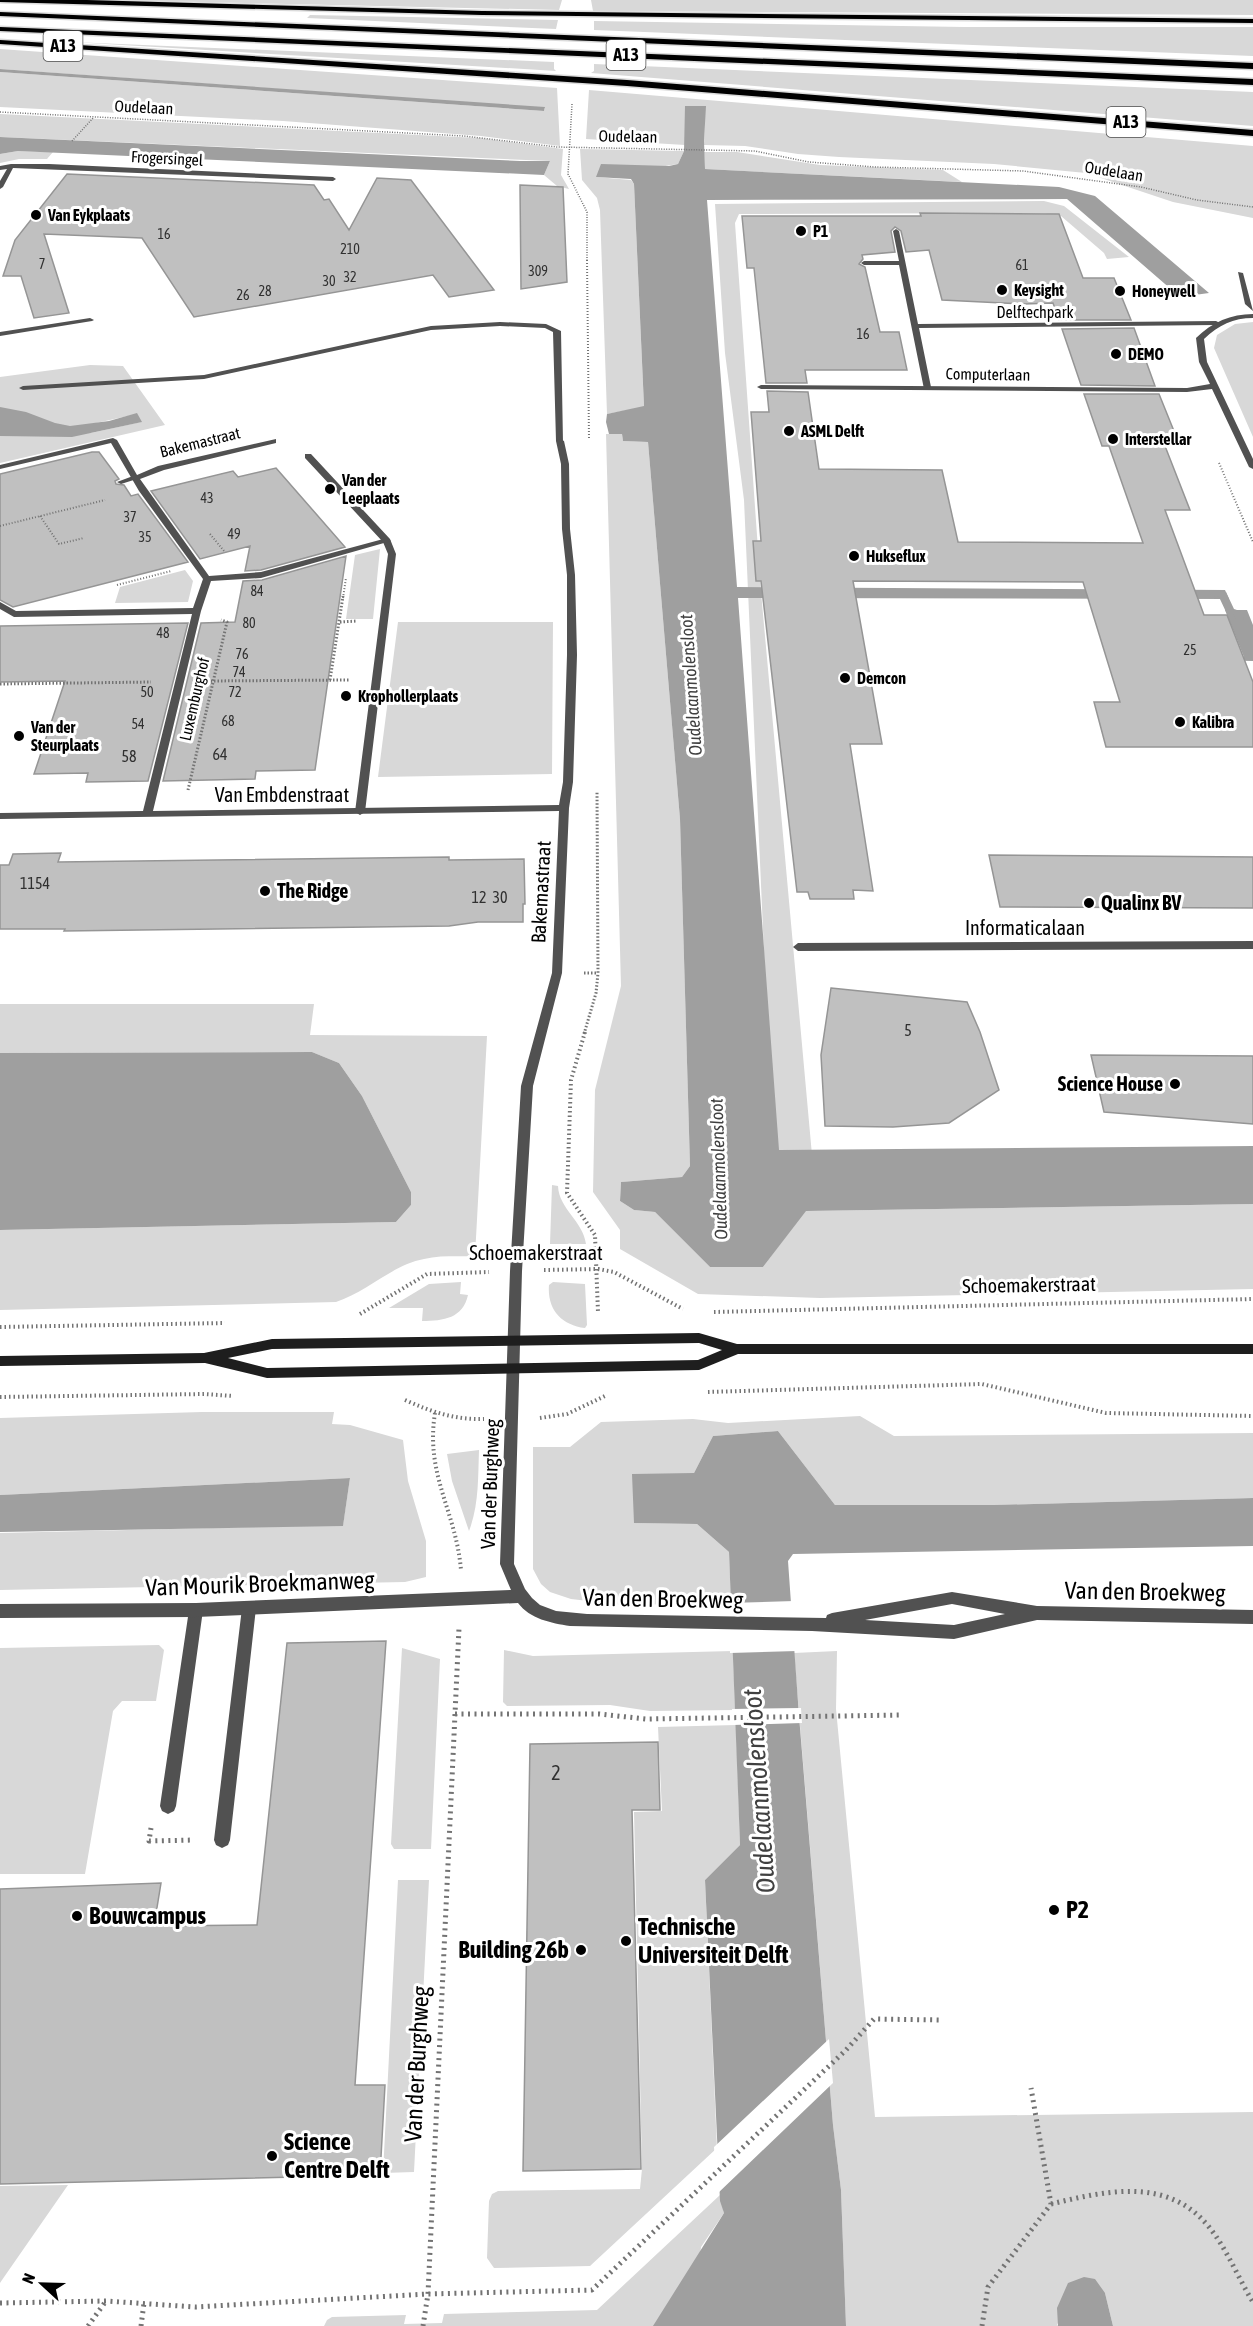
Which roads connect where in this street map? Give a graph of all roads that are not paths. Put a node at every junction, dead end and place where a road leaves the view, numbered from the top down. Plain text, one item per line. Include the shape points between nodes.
1 (0, 0) edge
2 (0, 14) edge
3 (1253, 21) edge
4 (0, 29) edge
5 (0, 42) edge
6 (1253, 66) edge
7 (1253, 82) edge
8 (1253, 133) edge
9 (11, 166) junction
10 (0, 168) edge
11 (333, 178) dead end
12 (0, 187) edge
13 (896, 231) dead end
14 (864, 261) dead end
15 (902, 261) junction
16 (1240, 273) dead end
17 (1253, 309) edge
18 (1253, 316) edge
19 (90, 320) dead end
20 (1216, 323) junction
21 (916, 326) junction
22 (0, 334) edge
23 (1215, 386) junction
24 (761, 387) dead end
25 (927, 387) junction
26 (23, 388) dead end
27 (273, 441) dead end
28 (308, 456) dead end
29 (0, 467) edge
30 (1253, 467) edge
31 (136, 478) junction
32 (121, 482) dead end
33 (387, 541) junction
34 (207, 579) junction
35 (0, 605) edge
36 (196, 611) junction
37 (564, 808) junction
38 (360, 813) junction
39 (147, 814) junction
40 (0, 816) edge
41 (1253, 945) edge
42 (798, 947) dead end
43 (514, 1341) junction
44 (738, 1349) junction
45 (1253, 1349) edge
46 (204, 1358) junction
47 (0, 1361) edge
48 (513, 1370) junction
49 (521, 1596) junction
50 (249, 1608) junction
51 (196, 1610) junction
52 (0, 1611) edge
53 (1037, 1613) junction
54 (1253, 1617) edge
55 (812, 1624) junction
56 (168, 1806) dead end
57 (222, 1840) dead end

1 - 3 highway, A13 via 482,13
2 - 6 highway, A13
4 - 7 highway, A13
5 - 8 highway, A13 via 703,87
9 - 10 street, Frogersingel
9 - 11 street, Frogersingel
9 - 12 street
13 - 15 street
14 - 15 street
15 - 21 street
16 - 17 street via 1248,304
18 - 20 street, Delftechpark
19 - 22 street
20 - 21 street, Delftechpark
20 - 23 street via 1200,338 1203,362
21 - 25 street
23 - 25 street, Computerlaan via 1187,390
23 - 30 street
24 - 25 street, Computerlaan
26 - 37 street, Bakemastraat via 204,377 430,328 500,324 546,326 557,331 560,441 565,464 571,575 568,782
27 - 31 street, Bakemastraat via 161,468
28 - 33 street
29 - 31 street via 113,440
31 - 32 street, Bakemastraat
31 - 34 street
33 - 34 street via 261,575
33 - 38 street via 392,554
34 - 36 street, Luxemburghof
35 - 36 street via 14,614
36 - 39 street, Luxemburghof
37 - 38 street, Van Embdenstraat
37 - 43 street, Bakemastraat via 556,973 527,1086
38 - 39 street, Van Embdenstraat
39 - 40 street, Van Embdenstraat
41 - 42 street, Informaticalaan
43 - 44 main road via 699,1338
43 - 46 main road via 272,1344
43 - 48 street, Van der Burghweg
44 - 45 main road
44 - 48 main road via 699,1365
46 - 47 main road
46 - 48 main road via 267,1373
48 - 49 street, Van der Burghweg via 507,1564
49 - 50 street, Van Mourik Broekmanweg
49 - 55 street, Van den Broekweg via 532,1608 553,1619
50 - 51 street, Van Mourik Broekmanweg
50 - 57 street
51 - 52 street, Van Mourik Broekmanweg
51 - 56 street
53 - 54 street, Van den Broekweg
53 - 55 street, Van den Broekweg via 954,1632
53 - 55 street, Van den Broekweg via 952,1598

